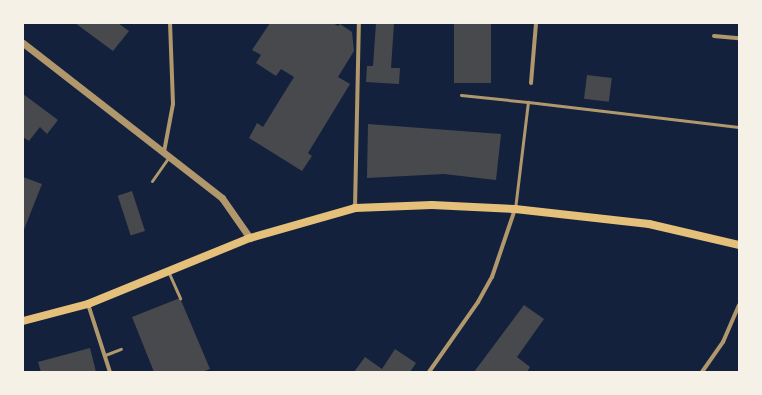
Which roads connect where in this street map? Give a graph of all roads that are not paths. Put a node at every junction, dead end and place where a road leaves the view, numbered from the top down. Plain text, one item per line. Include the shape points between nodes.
1 (170, 23) edge
2 (359, 23) edge
3 (536, 23) edge
4 (714, 36) dead end
5 (739, 38) edge
6 (23, 43) edge
7 (531, 83) dead end
8 (461, 95) dead end
9 (528, 102) junction
10 (739, 127) edge
11 (167, 154) junction
12 (152, 181) dead end
13 (355, 208) junction
14 (515, 209) junction
15 (250, 238) junction
16 (739, 245) edge
17 (167, 270) junction
18 (180, 298) dead end
19 (88, 304) junction
20 (739, 305) edge
21 (23, 321) edge
22 (121, 349) dead end
23 (105, 355) junction
24 (110, 372) edge
25 (429, 372) edge
26 (702, 372) edge

1 - 11 street via 173,104
2 - 13 street
3 - 7 street
4 - 5 street
6 - 11 street
8 - 9 lane
9 - 10 lane
9 - 14 lane
11 - 12 lane
11 - 15 street via 222,198
13 - 14 main road via 432,205
13 - 15 main road
14 - 16 main road via 648,224
14 - 25 street via 492,277 478,302
15 - 17 main road
17 - 18 lane
17 - 19 main road
19 - 21 main road
19 - 23 street
20 - 26 street via 723,342
22 - 23 lane
23 - 24 street

